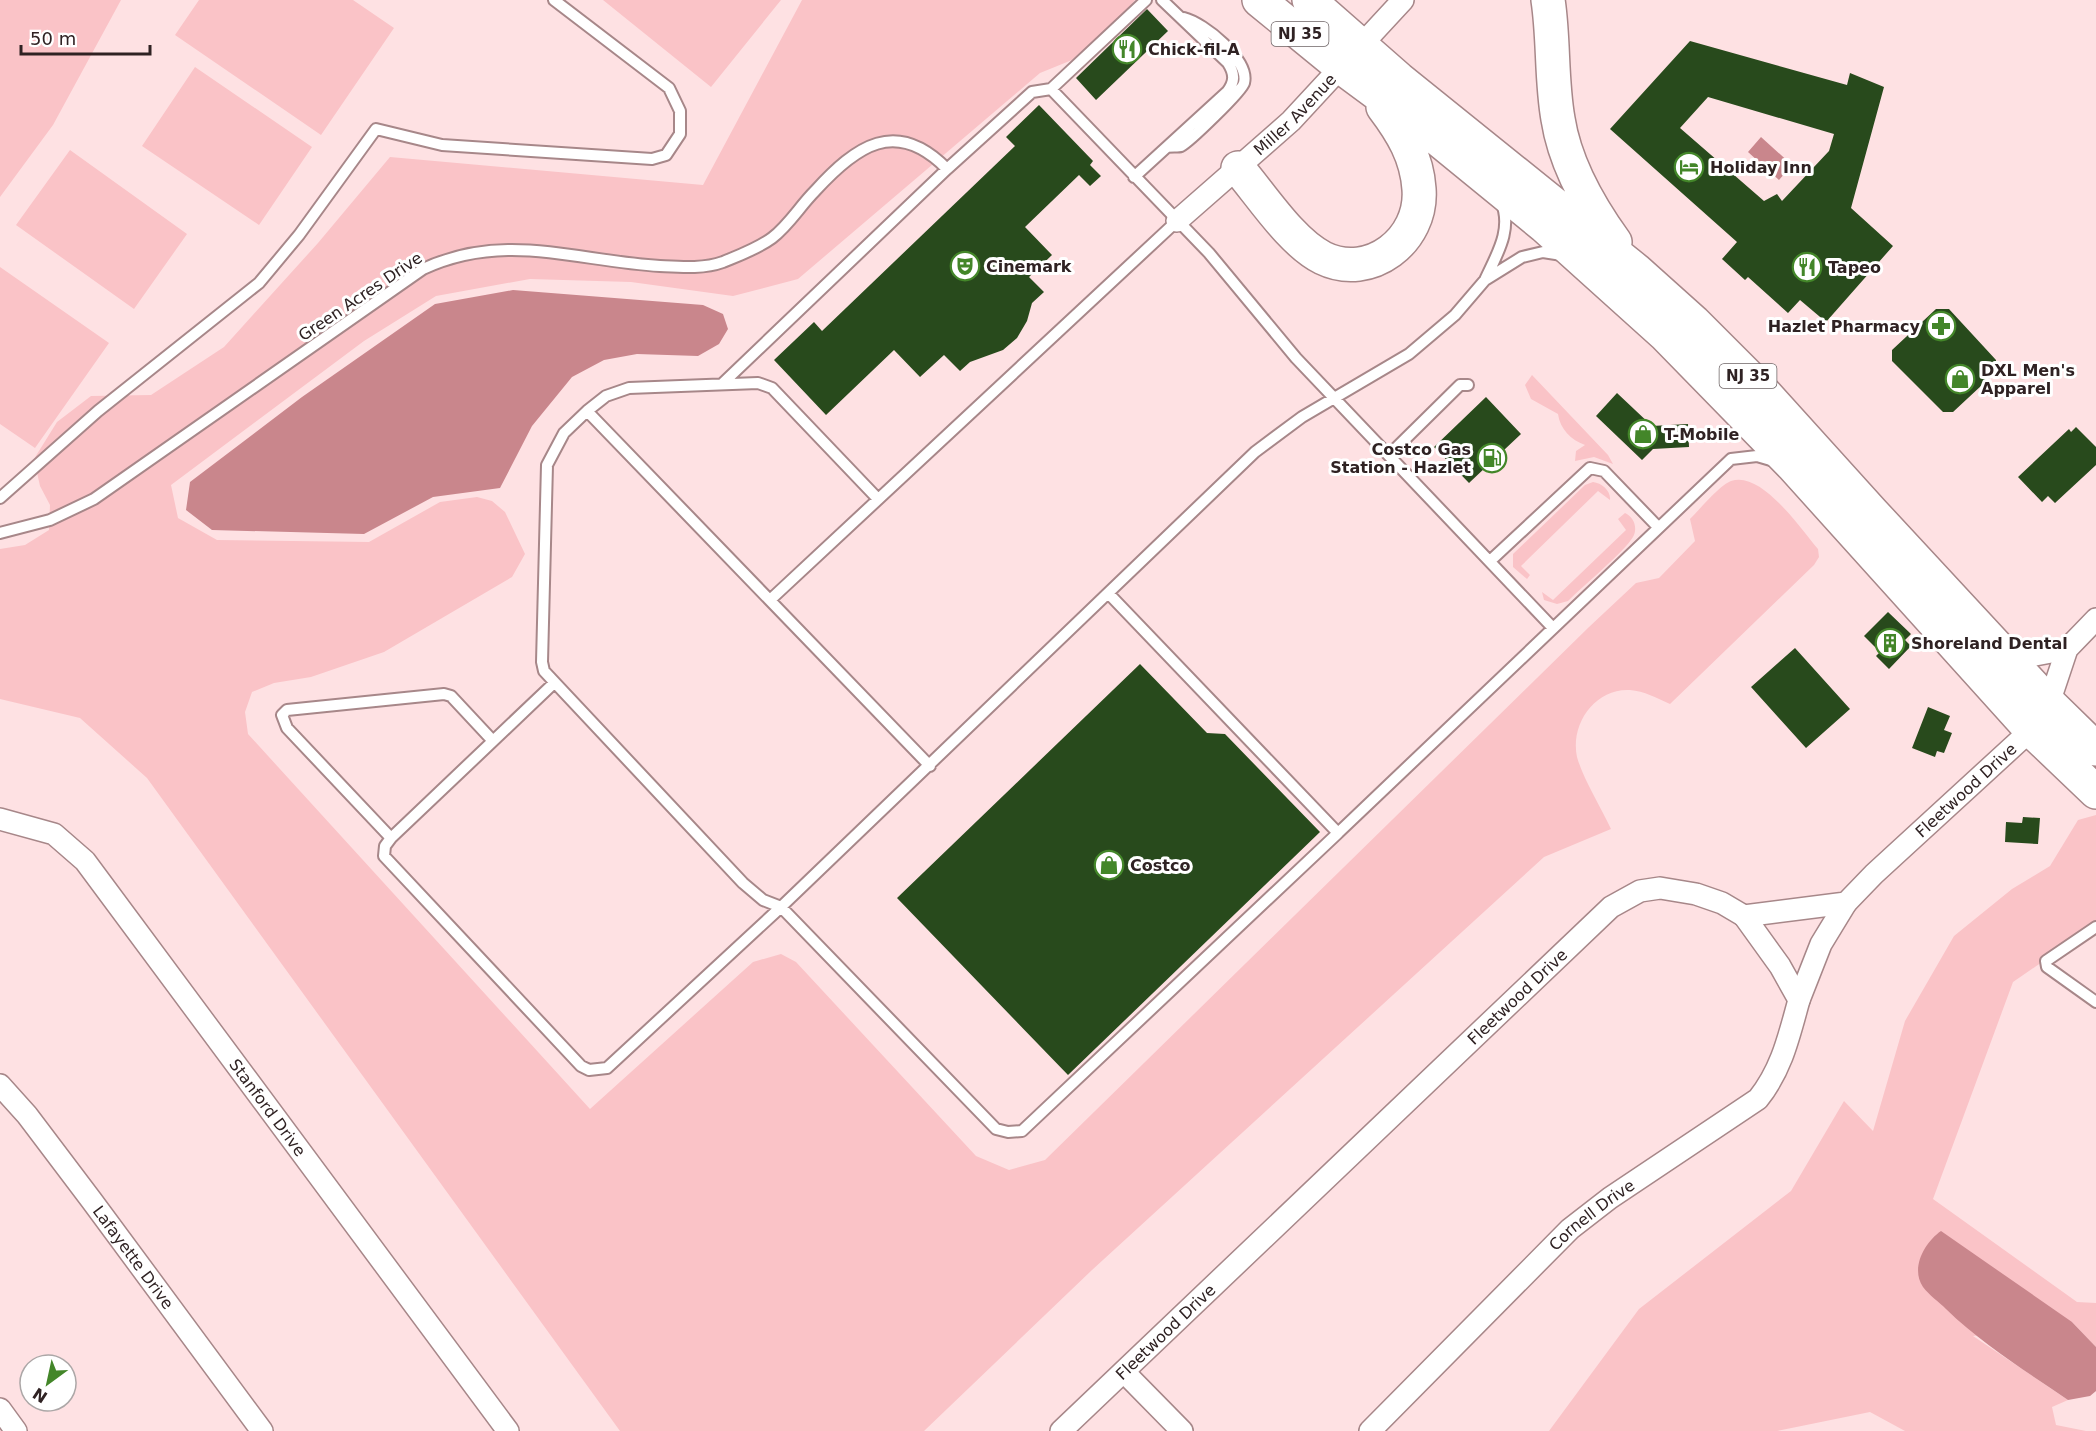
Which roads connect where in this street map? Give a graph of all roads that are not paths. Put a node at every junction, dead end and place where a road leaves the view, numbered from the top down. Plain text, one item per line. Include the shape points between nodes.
1 (554, 0) edge
2 (1146, 0) edge
3 (1162, 0) edge
4 (1259, 0) edge
5 (1309, 0) edge
6 (1403, 0) edge
7 (1548, 0) edge
8 (1351, 56) junction
9 (1367, 86) junction
10 (1051, 89) junction
11 (1238, 168) junction
12 (947, 169) junction
13 (1134, 177) junction
14 (1495, 186) junction
15 (1177, 221) junction
16 (1585, 262) junction
17 (1636, 270) junction
18 (1485, 280) junction
19 (722, 384) junction
20 (1468, 385) dead end
21 (1335, 398) junction
22 (587, 411) junction
23 (1389, 455) junction
24 (1793, 466) junction
25 (0, 498) edge
26 (878, 499) junction
27 (1658, 527) junction
28 (0, 533) edge
29 (1490, 561) junction
30 (1109, 594) junction
31 (770, 600) junction
32 (2096, 619) edge
33 (1553, 627) junction
34 (2067, 649) junction
35 (2009, 660) junction
36 (554, 684) junction
37 (2049, 703) junction
38 (2031, 730) junction
39 (493, 741) junction
40 (2096, 749) edge
41 (930, 766) junction
42 (2096, 792) edge
43 (0, 819) edge
44 (1338, 833) junction
45 (391, 838) junction
46 (1846, 903) junction
47 (781, 908) junction
48 (1744, 916) junction
49 (2096, 927) edge
50 (1799, 1000) junction
51 (2096, 1002) edge
52 (0, 1085) edge
53 (1125, 1372) junction
54 (0, 1409) edge
55 (16, 1431) edge
56 (262, 1431) edge
57 (507, 1431) edge
58 (1061, 1431) edge
59 (1182, 1431) edge
60 (1370, 1431) edge

1 - 25 lane via 669,88 682,125 666,155 652,159 442,145 376,129 259,283 98,411
2 - 10 lane
3 - 13 lane via 1228,63 1233,82 1227,92
4 - 8 highway, NJ 35
5 - 8 highway, NJ 35
6 - 8 street, Miller Avenue
7 - 17 highway via 1556,108 1566,152 1589,201
8 - 9 highway, NJ 35
8 - 11 street, Miller Avenue via 1291,121
8 - 17 highway, NJ 35 via 1399,79
9 - 11 highway via 1406,141 1416,169 1418,209 1412,226 1390,252 1360,264 1341,263 1313,252
9 - 14 highway, NJ 35
10 - 12 lane via 1032,92
10 - 13 lane
11 - 15 street, Miller Avenue
12 - 19 lane
12 - 28 lane, Green Acres Drive via 929,153 907,142 874,142 838,167 772,238 719,264 645,265 518,249 485,250 448,258 423,269 94,499 50,520
13 - 15 lane
14 - 16 highway, NJ 35
14 - 18 lane via 1506,225
15 - 21 lane via 1226,272 1289,351
15 - 26 lane
16 - 18 lane via 1543,252 1522,257
16 - 24 highway, NJ 35 via 1699,368
17 - 35 highway, NJ 35 via 1758,386
18 - 21 lane via 1455,315 1409,354
19 - 22 lane via 630,388 606,396
19 - 26 lane via 758,383 772,388
20 - 23 lane via 1460,385
21 - 23 lane
21 - 30 lane via 1279,432 1255,452
22 - 31 lane
22 - 36 lane via 557,442 545,476 542,662
23 - 29 lane
24 - 27 lane via 1757,456 1731,459
24 - 38 highway, NJ 35
26 - 31 lane
27 - 29 lane via 1604,471 1594,468 1567,488
27 - 33 lane
29 - 33 lane
30 - 41 lane
30 - 44 lane
31 - 41 lane
32 - 34 street
33 - 44 lane
34 - 35 street
34 - 37 street
35 - 37 highway, NJ 35
36 - 39 lane
36 - 47 lane via 743,883 763,900
37 - 40 highway, NJ 35
38 - 42 highway, NJ 35
38 - 46 street, Fleetwood Drive
39 - 45 lane
39 - 45 lane via 444,694 286,710 282,715 287,728
41 - 47 lane
43 - 57 street, Stanford Drive via 54,834 85,861
44 - 47 lane via 1022,1131 996,1129
45 - 47 lane via 384,856 389,864 589,1070 607,1068
46 - 48 street
46 - 50 street, Cornell Drive via 1821,944
48 - 50 street
48 - 53 street, Fleetwood Drive via 1722,903 1673,889 1640,891 1611,907
49 - 51 lane via 2046,962 2047,967
50 - 60 street, Cornell Drive via 1781,1064 1758,1099 1570,1229
52 - 56 street, Lafayette Drive via 79,1184
53 - 58 street, Fleetwood Drive
53 - 59 street
54 - 55 street

